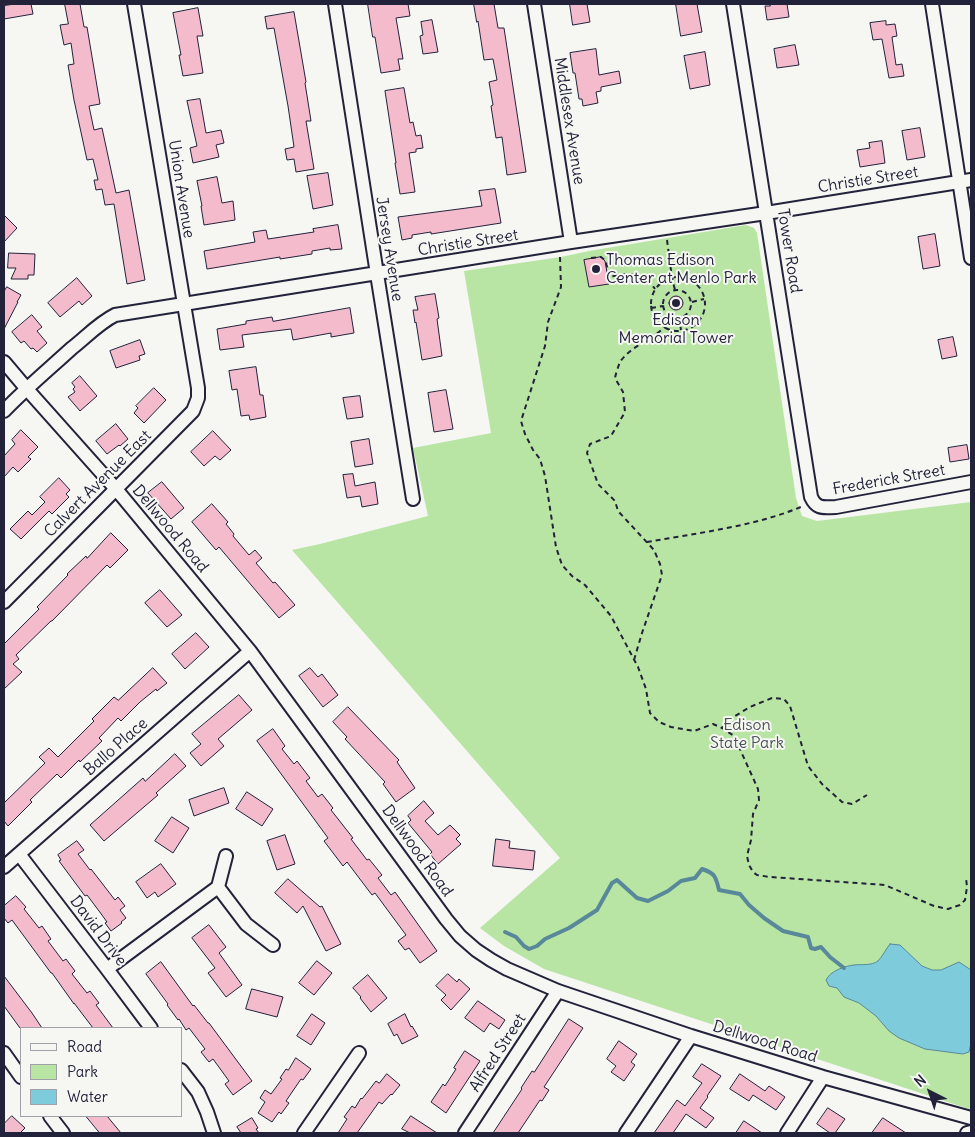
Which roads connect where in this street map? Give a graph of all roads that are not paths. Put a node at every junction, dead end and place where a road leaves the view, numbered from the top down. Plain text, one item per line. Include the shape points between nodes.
1 (134, 4) edge
2 (335, 4) edge
3 (534, 4) edge
4 (733, 4) edge
5 (932, 4) edge
6 (965, 181) edge
7 (766, 213) junction
8 (571, 242) junction
9 (971, 258) edge
10 (377, 274) junction
11 (184, 305) junction
12 (4, 362) edge
13 (196, 379) joint
14 (26, 388) junction
15 (4, 411) edge
16 (971, 482) edge
17 (116, 489) junction
18 (413, 499) dead end
19 (813, 502) joint
20 (4, 602) edge
21 (250, 651) junction
22 (19, 854) junction
23 (226, 856) dead end
24 (4, 867) edge
25 (218, 886) junction
26 (273, 945) dead end
27 (107, 969) junction
28 (558, 992) junction
29 (150, 1027) edge
30 (692, 1036) junction
31 (4, 1053) edge
32 (359, 1053) dead end
33 (182, 1071) edge
34 (20, 1075) edge
35 (823, 1077) junction
36 (51, 1117) edge
37 (971, 1118) edge
38 (971, 1132) edge
39 (61, 1133) edge
40 (214, 1133) edge
41 (304, 1133) edge
42 (465, 1133) edge
43 (626, 1133) edge
44 (786, 1133) edge
45 (967, 1133) edge

1 - 11 street, Union Avenue
2 - 10 street, Jersey Avenue
3 - 8 street, Middlesex Avenue
4 - 7 street, Tower Road
5 - 6 street
6 - 7 street, Christie Street
6 - 9 street
7 - 8 street, Christie Street
7 - 19 street, Tower Road
8 - 10 street, Christie Street
10 - 11 street, Christie Street
10 - 18 street, Jersey Avenue
11 - 13 street, Union Avenue
11 - 14 street, Christie Street via 109,318
12 - 14 street, Dellwood Road
13 - 17 street, Calvert Avenue East via 198,398 193,411
14 - 15 street, Christie Street
14 - 17 street, Dellwood Road
16 - 19 street, Frederick Street via 836,507 818,506
17 - 20 street, Calvert Avenue East
17 - 21 street, Dellwood Road
21 - 22 street, Ballo Place
21 - 28 street, Dellwood Road via 460,936 491,960
22 - 24 street, Ballo Place
22 - 27 street, David Drive
23 - 25 street
25 - 26 street via 246,924
25 - 27 street
27 - 29 street, David Drive
28 - 30 street, Dellwood Road
28 - 42 street, Alfred Street
30 - 35 street, Dellwood Road
30 - 43 street
31 - 34 street
32 - 41 street
33 - 40 street via 198,1092
35 - 37 street, Dellwood Road
35 - 44 street
36 - 39 street
38 - 45 street

